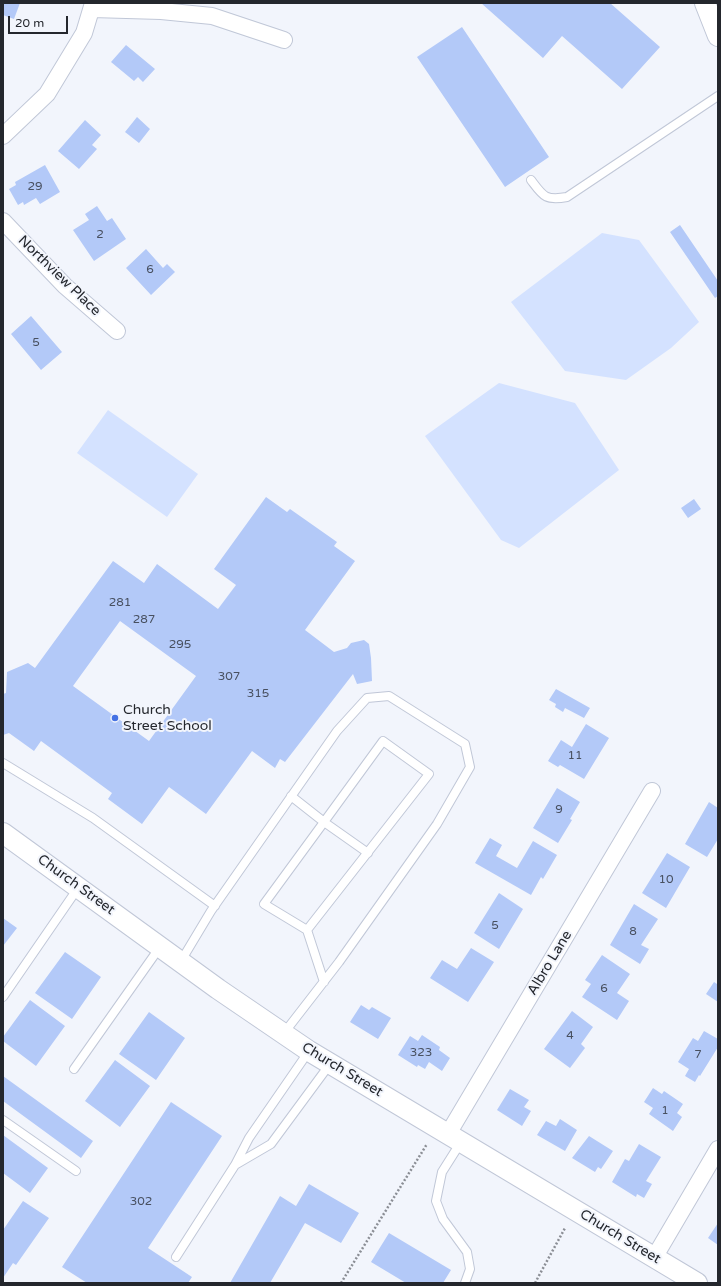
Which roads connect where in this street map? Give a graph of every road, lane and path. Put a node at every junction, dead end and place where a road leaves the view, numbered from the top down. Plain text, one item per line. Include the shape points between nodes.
1 (706, 3) edge
2 (92, 6) edge
3 (718, 36) edge
4 (284, 40) dead end
5 (718, 96) edge
6 (3, 136) edge
7 (532, 180) dead end
8 (3, 221) edge
9 (117, 331) dead end
10 (3, 763) edge
11 (652, 791) dead end
12 (291, 796) junction
13 (324, 822) junction
14 (3, 833) edge
15 (368, 853) junction
16 (78, 887) junction
17 (215, 906) junction
18 (307, 930) junction
19 (161, 947) junction
20 (181, 961) junction
21 (324, 982) junction
22 (4, 994) edge
23 (283, 1034) junction
24 (309, 1051) junction
25 (330, 1064) junction
26 (74, 1069) dead end
27 (3, 1120) edge
28 (449, 1135) junction
29 (718, 1148) edge
30 (235, 1165) junction
31 (76, 1171) dead end
32 (574, 1210) junction
33 (176, 1257) dead end
34 (654, 1258) junction
35 (341, 1283) edge
36 (466, 1283) edge
37 (535, 1283) edge
38 (697, 1283) edge

1 - 3 street
2 - 4 street via 212,16
2 - 6 street via 84,33 47,94
5 - 7 lane via 567,197 554,199 542,195
8 - 9 street, Northview Place via 65,286
10 - 17 lane via 94,818
11 - 28 street, Albro Lane
12 - 13 lane
12 - 17 lane
12 - 21 lane via 337,731 367,698 389,696 465,744 470,767 437,824
13 - 15 lane
13 - 15 lane via 383,741 429,774
13 - 18 lane via 264,904
14 - 16 street, Church Street
15 - 18 lane
16 - 19 street, Church Street
16 - 22 lane
17 - 20 lane
18 - 21 lane
19 - 20 street, Church Street
19 - 26 lane
20 - 23 street, Church Street
21 - 23 lane
23 - 24 street, Church Street
24 - 25 street, Church Street
24 - 30 lane via 249,1138
25 - 28 street, Church Street
25 - 30 lane via 271,1144
27 - 31 lane
28 - 32 street, Church Street
28 - 35 path
28 - 36 lane via 436,1201 443,1219 467,1252 470,1268
29 - 34 street
30 - 33 lane
32 - 34 street, Church Street
32 - 37 path
34 - 38 street, Church Street

